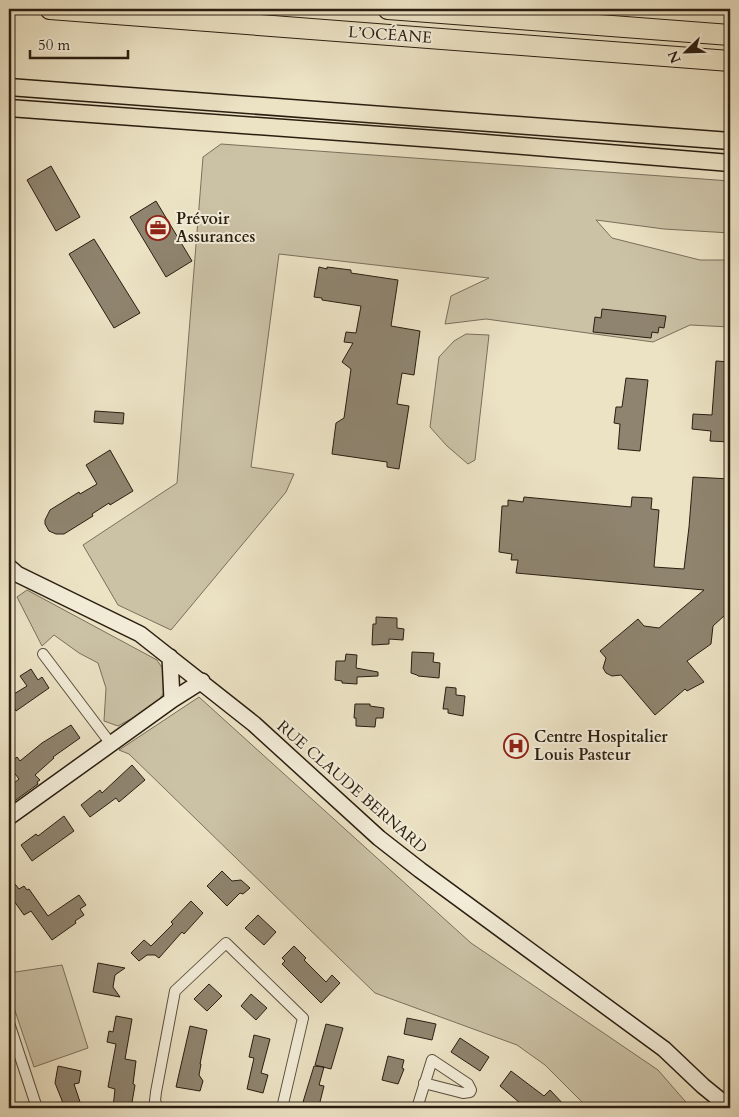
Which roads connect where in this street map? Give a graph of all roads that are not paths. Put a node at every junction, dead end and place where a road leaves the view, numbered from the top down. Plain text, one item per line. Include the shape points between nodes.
1 (50, 9) edge
2 (388, 9) edge
3 (730, 35) edge
4 (730, 61) edge
5 (9, 87) edge
6 (9, 108) edge
7 (730, 141) edge
8 (730, 163) edge
9 (9, 567) edge
10 (43, 654) dead end
11 (170, 657) junction
12 (202, 681) junction
13 (172, 700) junction
14 (111, 744) junction
15 (9, 817) edge
16 (9, 1023) edge
17 (424, 1083) dead end
18 (37, 1108) edge
19 (158, 1108) edge
20 (282, 1108) edge
21 (417, 1108) edge
22 (730, 1108) edge

1 - 4 highway, L’OCÉANE
2 - 3 highway, L’OCÉANE
5 - 7 main road
6 - 8 main road
9 - 11 street, RUE CLAUDE BERNARD via 17,574 140,634
10 - 14 street
11 - 12 street, RUE CLAUDE BERNARD
11 - 13 street
12 - 13 street
12 - 22 street, RUE CLAUDE BERNARD via 379,838 664,1050
13 - 14 street
14 - 15 street
16 - 18 street
17 - 21 street
19 - 20 street via 156,1092 175,991 226,943 303,1018

